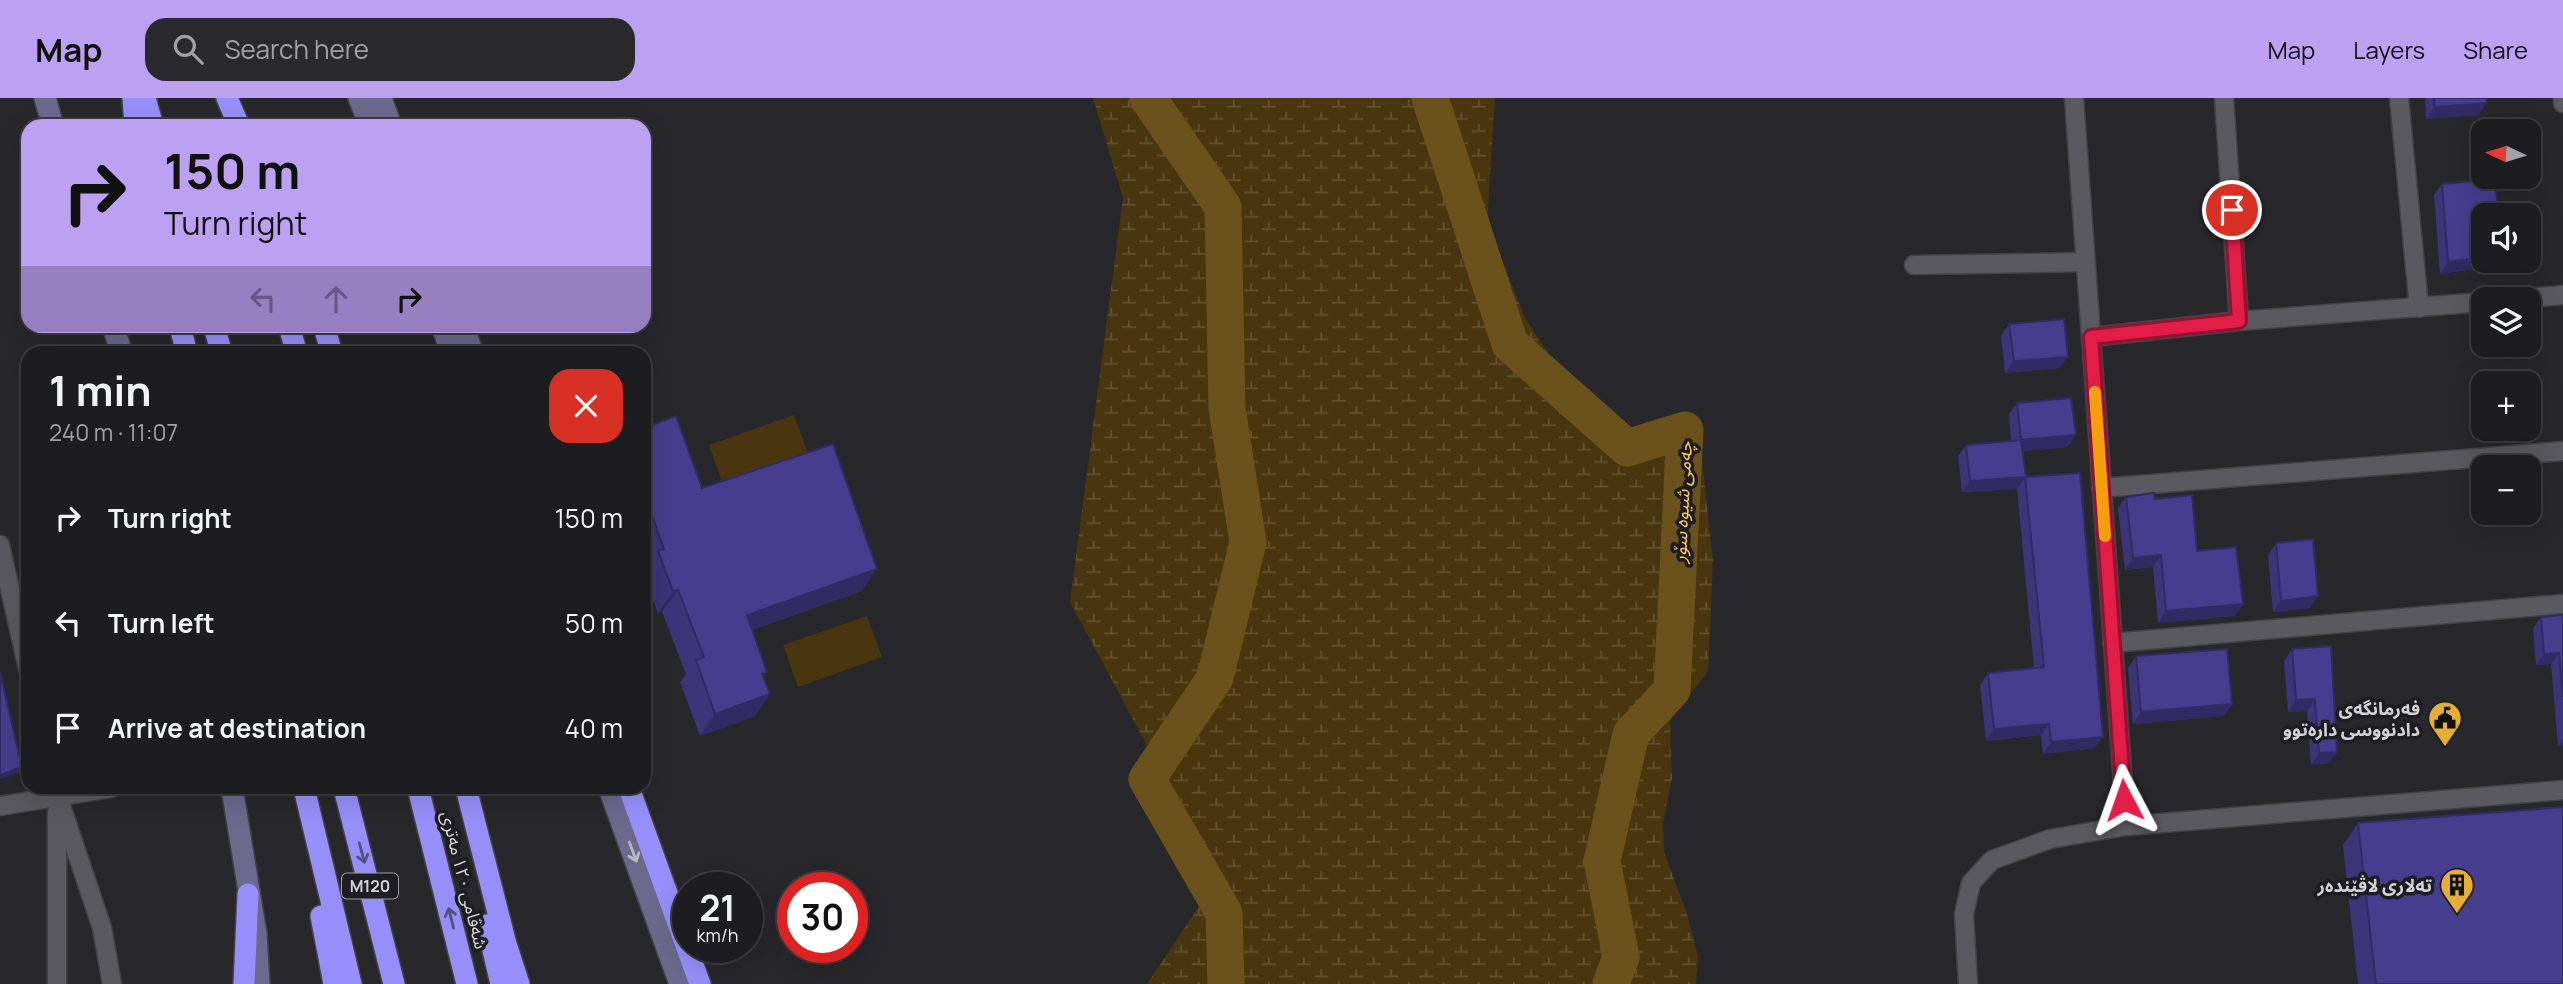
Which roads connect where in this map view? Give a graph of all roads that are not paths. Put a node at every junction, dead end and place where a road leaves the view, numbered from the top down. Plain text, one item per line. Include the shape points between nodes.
1 (45, 98) edge
2 (133, 98) edge
3 (145, 98) edge
4 (220, 98) edge
5 (227, 98) edge
6 (359, 98) edge
7 (381, 98) edge
8 (2074, 98) edge
9 (2224, 98) edge
10 (2399, 98) edge
11 (2563, 98) edge
12 (2563, 103) edge
13 (51, 119) edge
14 (134, 119) edge
15 (151, 119) edge
16 (226, 119) edge
17 (236, 119) edge
18 (367, 119) edge
19 (388, 119) edge
20 (2085, 262) junction
21 (1914, 265) dead end
22 (2563, 295) edge
23 (2541, 297) edge
24 (2471, 303) edge
25 (2419, 308) junction
26 (2239, 321) junction
27 (2091, 337) junction
28 (2563, 451) edge
29 (2101, 488) junction
30 (0, 545) edge
31 (2563, 604) edge
32 (21, 638) edge
33 (2112, 643) junction
34 (2563, 790) edge
35 (52, 794) edge
36 (56, 794) edge
37 (56, 794) edge
38 (233, 794) edge
39 (293, 794) edge
40 (305, 794) edge
41 (346, 794) edge
42 (420, 794) edge
43 (455, 794) edge
44 (468, 794) edge
45 (611, 794) edge
46 (631, 794) edge
47 (0, 806) edge
48 (2126, 826) junction
49 (248, 894) junction
50 (57, 984) edge
51 (112, 984) edge
52 (244, 984) edge
53 (259, 984) edge
54 (334, 984) edge
55 (351, 984) edge
56 (394, 984) edge
57 (467, 984) edge
58 (501, 984) edge
59 (519, 984) edge
60 (680, 984) edge
61 (700, 984) edge
62 (1968, 984) edge

1 - 13 street
2 - 14 highway
3 - 15 highway
4 - 16 highway
5 - 17 highway
6 - 18 street
7 - 19 street
8 - 20 street
9 - 26 street
10 - 25 street
11 - 12 street
20 - 21 street
20 - 27 street
22 - 23 street
24 - 25 street
25 - 26 street
26 - 27 street
27 - 29 street
28 - 29 street
29 - 33 street
30 - 32 street
31 - 33 street
33 - 48 street
34 - 48 street
35 - 47 street
36 - 50 street
37 - 51 street via 102,928
38 - 49 street
39 - 54 highway via 317,888
40 - 55 highway
41 -> 56 highway, M120
57 -> 42 highway, شەقامی ١٢٠ مەتری
43 - 58 highway
44 - 59 highway
45 -> 60 street
46 - 61 highway
48 - 62 street via 2050,839 1984,866 1971,883 1965,903
49 - 52 highway
49 - 53 street

